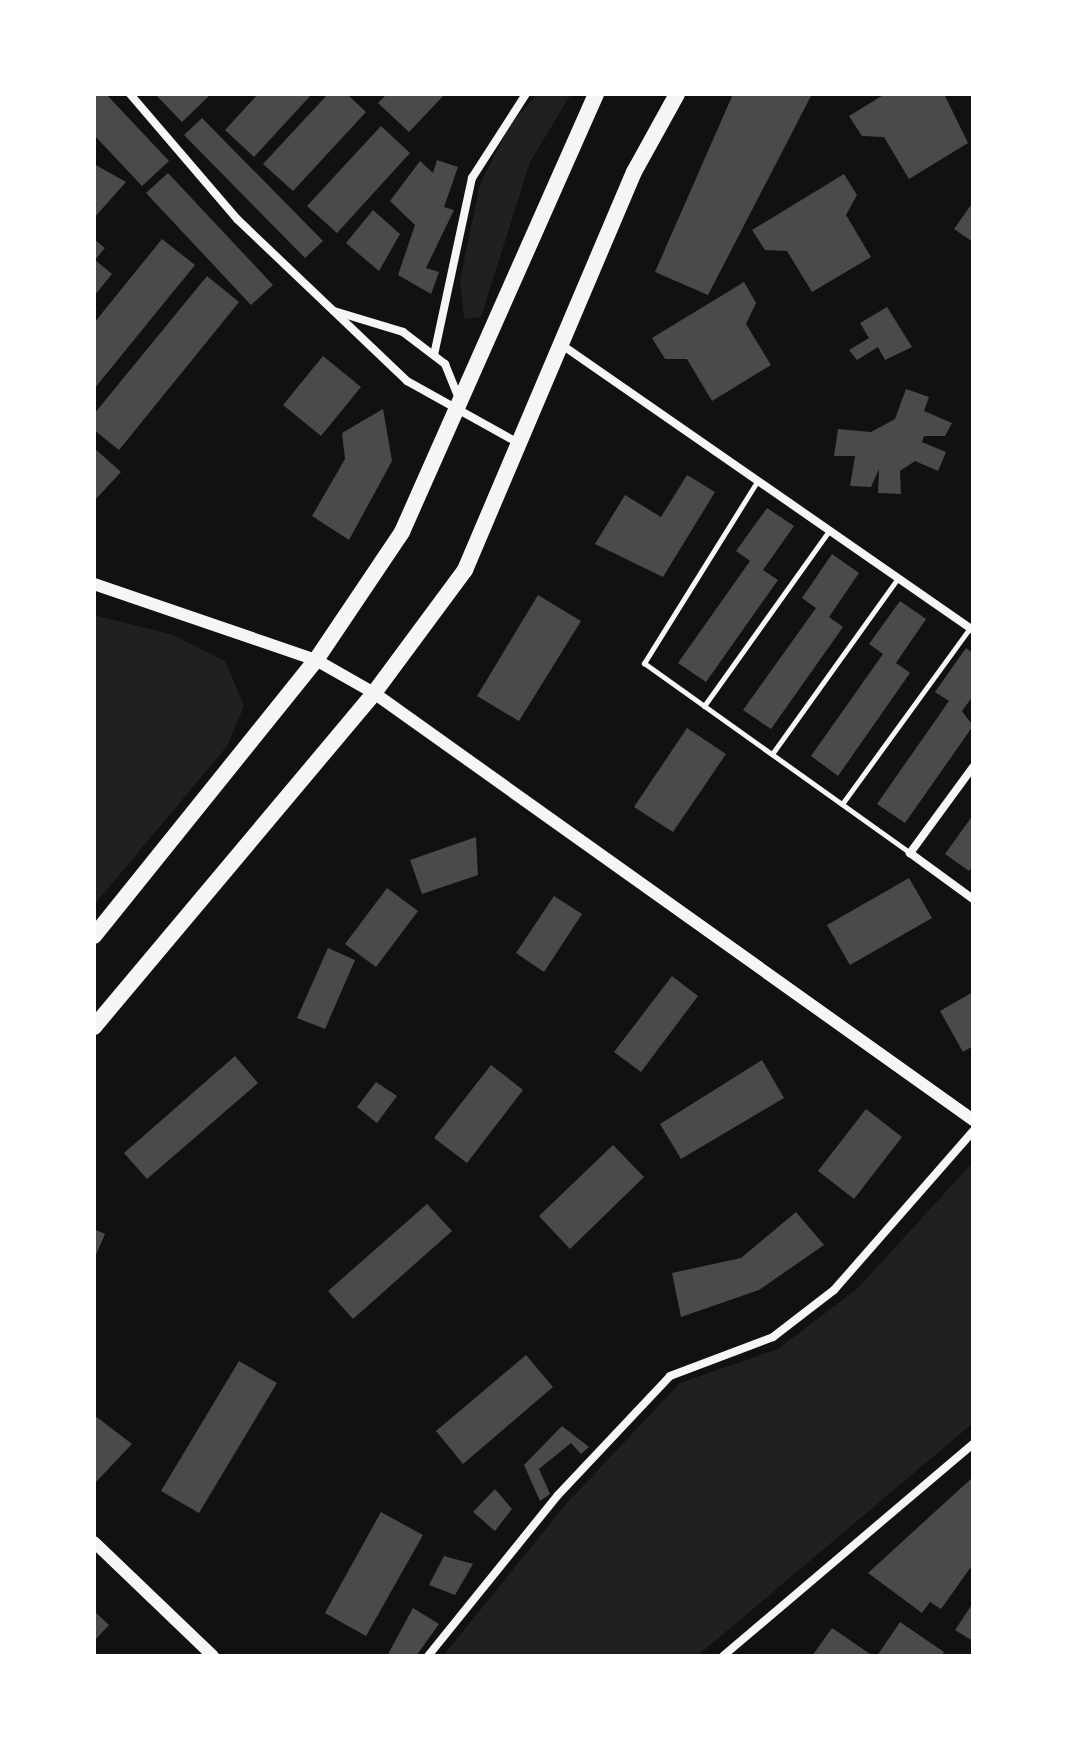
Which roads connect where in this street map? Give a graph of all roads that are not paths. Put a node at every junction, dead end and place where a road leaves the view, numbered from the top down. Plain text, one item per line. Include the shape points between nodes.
1 (130, 94) edge
2 (526, 94) edge
3 (596, 94) edge
4 (677, 94) edge
5 (330, 310) junction
6 (562, 345) junction
7 (434, 355) junction
8 (462, 407) junction
9 (521, 445) junction
10 (758, 480) junction
11 (830, 530) junction
12 (898, 578) junction
13 (94, 584) edge
14 (971, 629) edge
15 (316, 660) junction
16 (374, 693) junction
17 (704, 706) junction
18 (772, 754) junction
19 (973, 767) edge
20 (842, 804) junction
21 (910, 853) junction
22 (973, 899) edge
23 (94, 936) edge
24 (94, 1027) edge
25 (973, 1120) edge
26 (973, 1131) edge
27 (973, 1444) edge
28 (94, 1542) edge
29 (213, 1656) edge
30 (428, 1656) edge
31 (723, 1656) edge

1 - 5 street via 237,219
2 - 7 street via 472,178
3 - 8 main road
4 - 6 main road via 634,172
5 - 7 street via 403,332
5 - 8 street via 407,381
6 - 9 main road
6 - 10 street
7 - 8 street
8 - 9 street
8 - 15 main road via 402,532
9 - 16 main road via 465,570
10 - 11 street
10 - 17 lane via 644,663
11 - 12 street
11 - 17 lane
12 - 14 street
12 - 18 lane
13 - 15 street
14 - 20 lane
15 - 16 street
15 - 23 main road
16 - 24 main road
16 - 25 street
17 - 18 lane
18 - 20 lane
19 - 21 street
20 - 21 lane
21 - 22 street
26 - 30 street via 834,1290 773,1337 670,1376 558,1495
27 - 31 street
28 - 29 street

